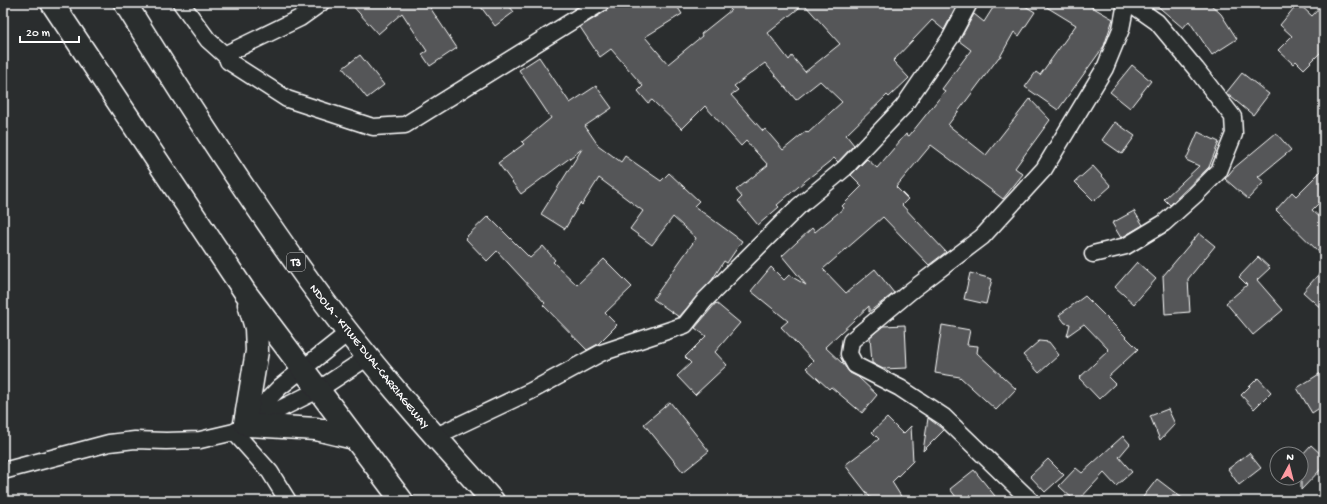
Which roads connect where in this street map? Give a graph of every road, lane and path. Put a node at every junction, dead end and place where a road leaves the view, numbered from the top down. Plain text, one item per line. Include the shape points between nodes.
1 (52, 3) edge
2 (125, 3) edge
3 (181, 3) edge
4 (321, 3) edge
5 (601, 3) edge
6 (969, 3) edge
7 (1126, 3) edge
8 (1130, 3) edge
9 (228, 57) junction
10 (1093, 254) dead end
11 (246, 292) junction
12 (349, 332) junction
13 (368, 357) junction
14 (303, 368) junction
15 (318, 390) junction
16 (242, 427) junction
17 (434, 436) junction
18 (354, 438) junction
19 (3, 471) edge
20 (288, 501) edge
21 (402, 501) edge
22 (493, 501) edge
23 (1031, 501) edge

1 - 11 highway
2 - 12 highway, NDOLA - KITWE DUAL-CARRIAGEWAY / T3 via 190,106 309,281
3 - 9 street via 208,40
4 - 9 street via 300,18 230,52
5 - 9 street via 405,125 373,127 286,99 228,61
6 - 17 street via 951,37 904,107 845,168 799,206 710,295 685,325 601,353
7 - 23 street via 1121,28 1105,68 1044,169 982,237 912,290 851,341 849,354 855,365 900,388 944,417
8 - 10 street via 1157,22 1196,69 1233,117 1234,134 1219,171 1164,223 1126,246
11 - 14 highway
11 - 16 highway via 256,328 257,351
12 - 13 highway, NDOLA - KITWE DUAL-CARRIAGEWAY / T3
12 - 14 street
13 - 15 street
13 - 17 highway, NDOLA - KITWE DUAL-CARRIAGEWAY / T3
14 - 15 highway
14 - 16 street via 280,387
15 - 16 street
15 - 18 highway
16 - 18 highway via 316,429
16 - 19 street via 200,440 135,440 109,443
16 - 20 street
17 - 22 highway, NDOLA - KITWE DUAL-CARRIAGEWAY / T3
18 - 21 highway

